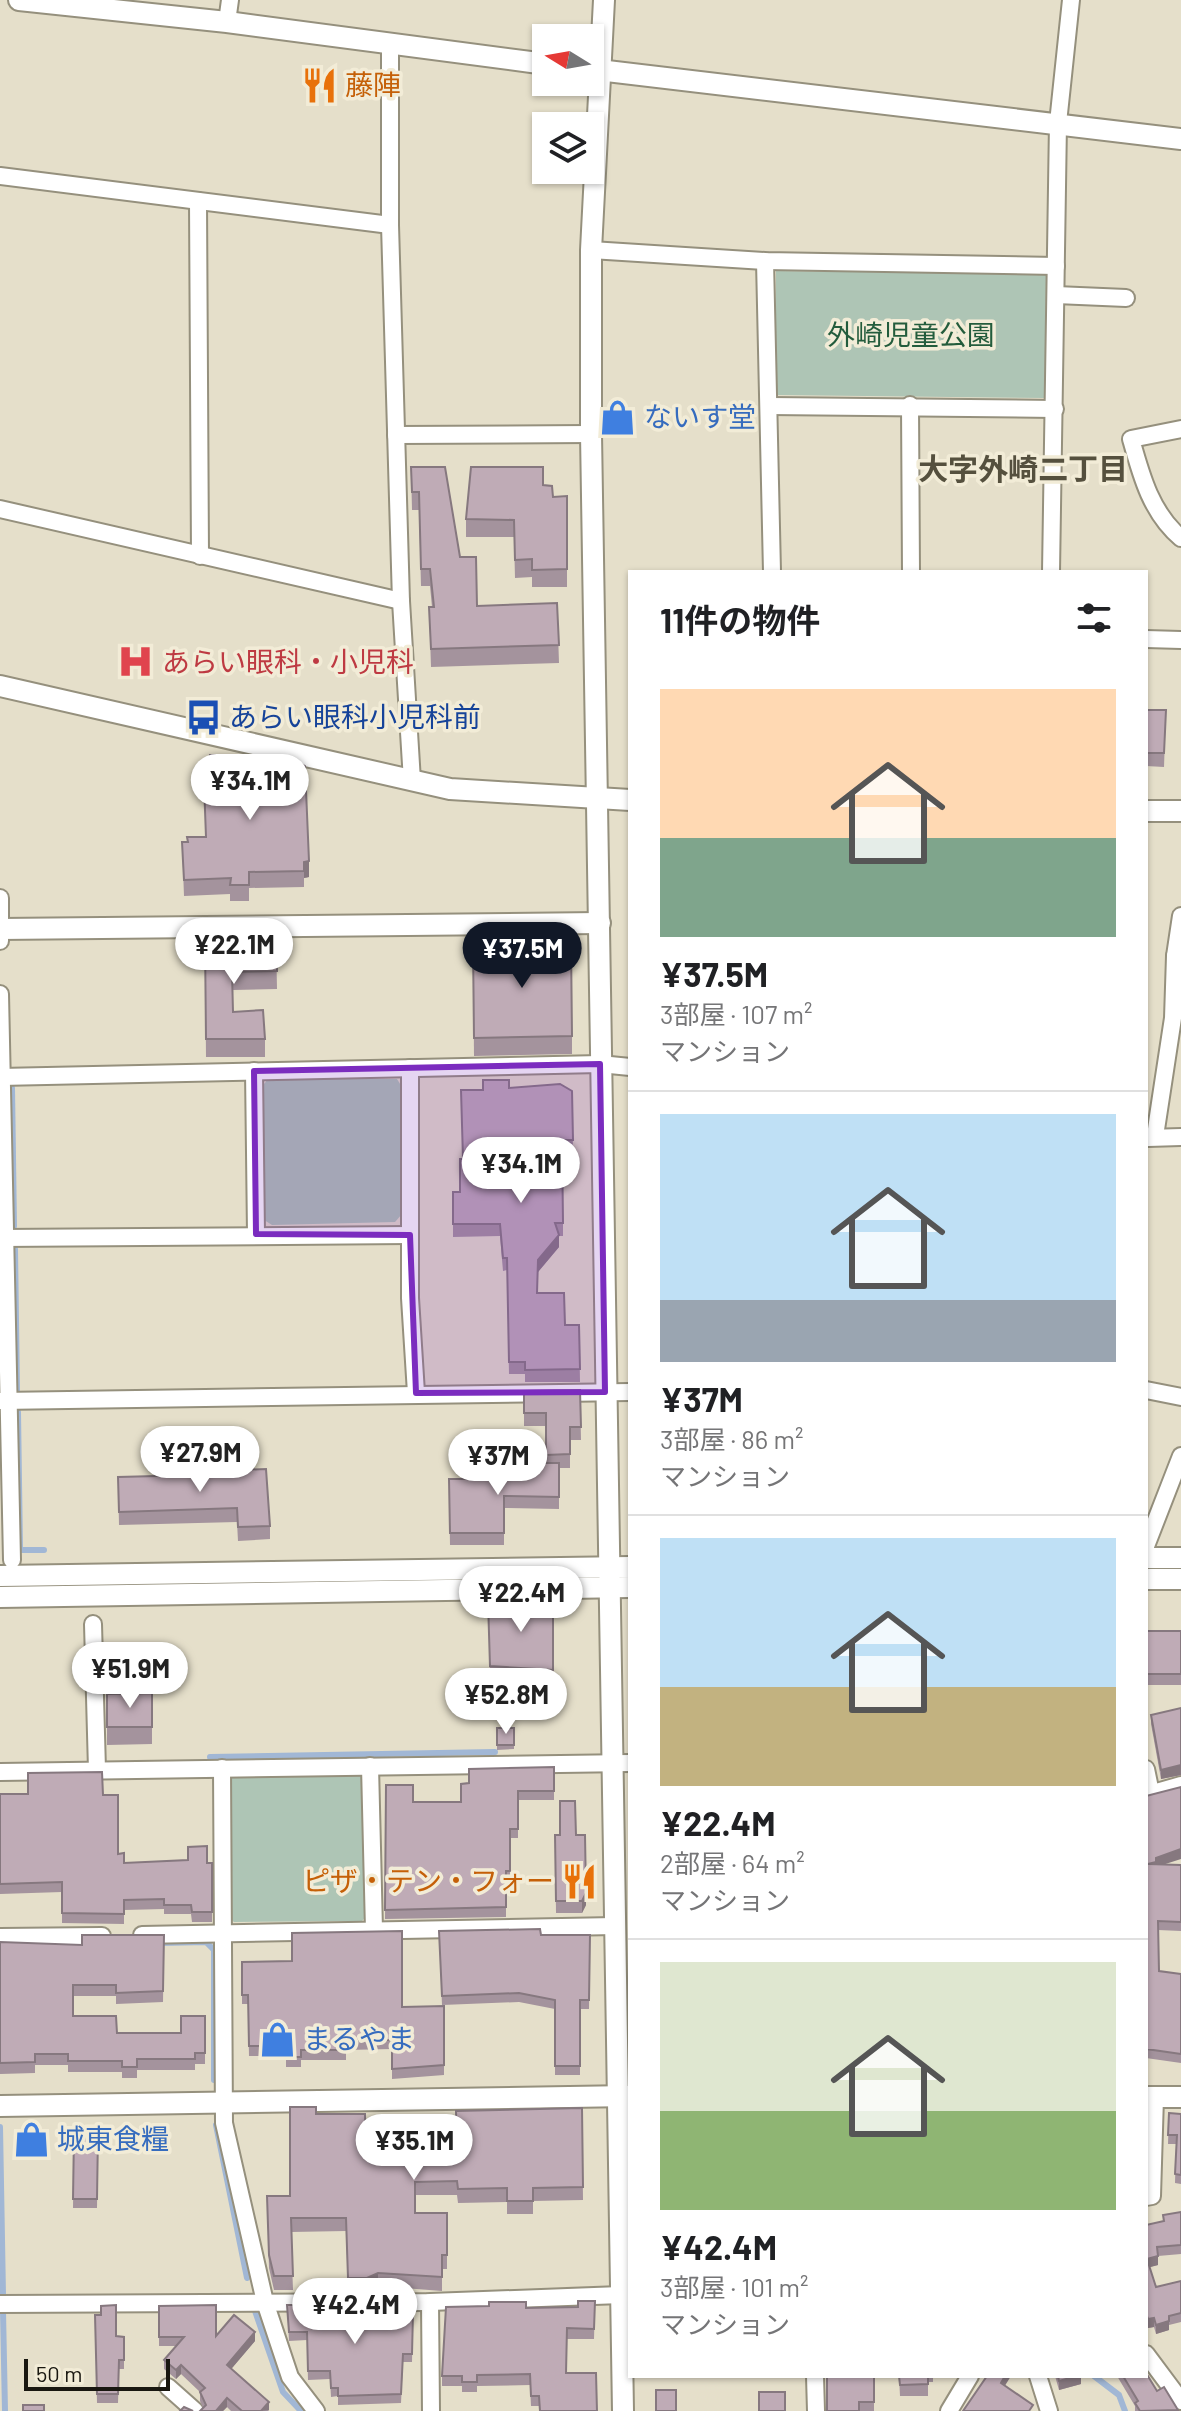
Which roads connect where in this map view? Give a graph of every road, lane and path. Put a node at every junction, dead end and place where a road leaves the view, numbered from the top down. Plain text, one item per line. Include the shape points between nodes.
1 (19, 0) edge
2 (230, 0) edge
3 (604, 0) edge
4 (1071, 0) edge
5 (227, 22) junction
6 (601, 24) edge
7 (390, 44) junction
8 (532, 62) edge
9 (604, 71) edge
10 (594, 96) edge
11 (1058, 123) junction
12 (1181, 139) edge
13 (0, 176) edge
14 (198, 201) junction
15 (390, 225) junction
16 (591, 250) junction
17 (765, 261) junction
18 (1056, 266) junction
19 (1056, 295) junction
20 (1126, 298) dead end
21 (910, 405) junction
22 (769, 406) junction
23 (1055, 409) junction
24 (1181, 429) edge
25 (591, 434) junction
26 (396, 435) junction
27 (0, 509) edge
28 (1181, 538) edge
29 (200, 556) junction
30 (772, 570) edge
31 (911, 570) edge
32 (1051, 570) edge
33 (401, 601) junction
34 (1148, 639) edge
35 (1181, 640) edge
36 (0, 686) edge
37 (412, 781) junction
38 (597, 800) junction
39 (628, 800) edge
40 (1148, 811) edge
41 (1181, 811) edge
42 (0, 898) edge
43 (1181, 916) edge
44 (600, 923) junction
45 (0, 929) edge
46 (0, 941) edge
47 (1178, 958) edge
48 (0, 994) edge
49 (600, 1064) junction
50 (628, 1067) edge
51 (410, 1068) junction
52 (254, 1071) junction
53 (1, 1077) edge
54 (1150, 1137) edge
55 (1181, 1137) edge
56 (256, 1234) junction
57 (410, 1235) junction
58 (4, 1238) edge
59 (1148, 1390) edge
60 (605, 1392) junction
61 (628, 1392) edge
62 (416, 1393) junction
63 (1181, 1397) edge
64 (6, 1400) edge
65 (1181, 1456) edge
66 (1148, 1541) edge
67 (1148, 1558) edge
68 (1181, 1558) edge
69 (6, 1568) edge
70 (628, 1568) edge
71 (609, 1577) junction
72 (1148, 1579) edge
73 (1181, 1579) edge
74 (628, 1586) edge
75 (0, 1597) edge
76 (93, 1624) dead end
77 (621, 1763) edge
78 (370, 1766) junction
79 (222, 1768) junction
80 (97, 1770) junction
81 (0, 1772) edge
82 (1181, 1785) edge
83 (1149, 1794) edge
84 (615, 1926) junction
85 (374, 1930) junction
86 (222, 1932) junction
87 (0, 1937) edge
88 (624, 2096) edge
89 (1150, 2097) edge
90 (1181, 2097) edge
91 (223, 2105) junction
92 (0, 2106) edge
93 (1148, 2197) edge
94 (621, 2295) junction
95 (265, 2302) junction
96 (430, 2302) junction
97 (0, 2304) edge
98 (1148, 2357) edge
99 (815, 2378) edge
100 (969, 2378) edge
101 (1039, 2378) edge
102 (168, 2387) dead end
103 (1181, 2401) edge
104 (195, 2411) edge
105 (316, 2411) edge
106 (431, 2411) edge
107 (623, 2411) edge
108 (816, 2411) edge
109 (949, 2411) edge
110 (1049, 2411) edge

1 - 5 street
2 - 5 street
3 - 6 street
4 - 11 street
5 - 7 street
7 - 8 street
7 - 15 street
9 - 11 street
10 - 16 street
11 - 12 street
11 - 18 street
13 - 14 street
14 - 15 street
14 - 29 street
15 - 26 street
16 - 17 street
16 - 25 street
17 - 18 street
17 - 22 street
18 - 19 street
19 - 20 street
19 - 23 street
21 - 22 street
21 - 23 street
21 - 31 street
22 - 30 street
23 - 32 street
24 - 28 street via 1131,439 1144,485 1160,515
25 - 26 street
25 - 38 street
26 - 33 street
27 - 29 street
29 - 33 street
33 - 37 street
34 - 35 street
36 - 37 street
37 - 38 street via 498,794
38 - 39 street
38 - 44 street
40 - 41 street
42 - 45 street
43 - 47 street
44 - 45 street
44 - 49 street
45 - 46 street
47 - 54 street via 1173,1018
48 - 53 street
49 - 50 street
49 - 51 street
49 - 60 street
51 - 52 street
51 - 57 street
52 - 53 street
52 - 56 street
53 - 58 street
54 - 55 street
56 - 57 street
56 - 58 street
57 - 62 street
58 - 64 street
59 - 63 street
60 - 61 street
60 - 62 street
60 - 71 street
62 - 64 street
64 - 69 street
65 - 66 street
67 - 68 street
69 - 71 street
70 - 71 street
71 - 74 street
71 - 75 street
71 - 77 street
72 - 73 street
76 - 80 street
77 - 78 street
77 - 84 street
78 - 79 street
78 - 85 street
79 - 80 street
79 - 86 street
80 - 81 street
82 - 83 street
84 - 85 street
84 - 88 street
85 - 86 street
86 - 87 street
86 - 91 street
88 - 91 street
88 - 94 street
89 - 90 street
89 - 93 street
91 - 92 street
91 - 95 street
94 - 96 street
94 - 107 street
95 - 96 street
95 - 97 street
95 - 105 street via 290,2377
96 - 106 street
98 - 103 street
99 - 108 street
100 - 109 street
101 - 110 street
102 - 104 street

